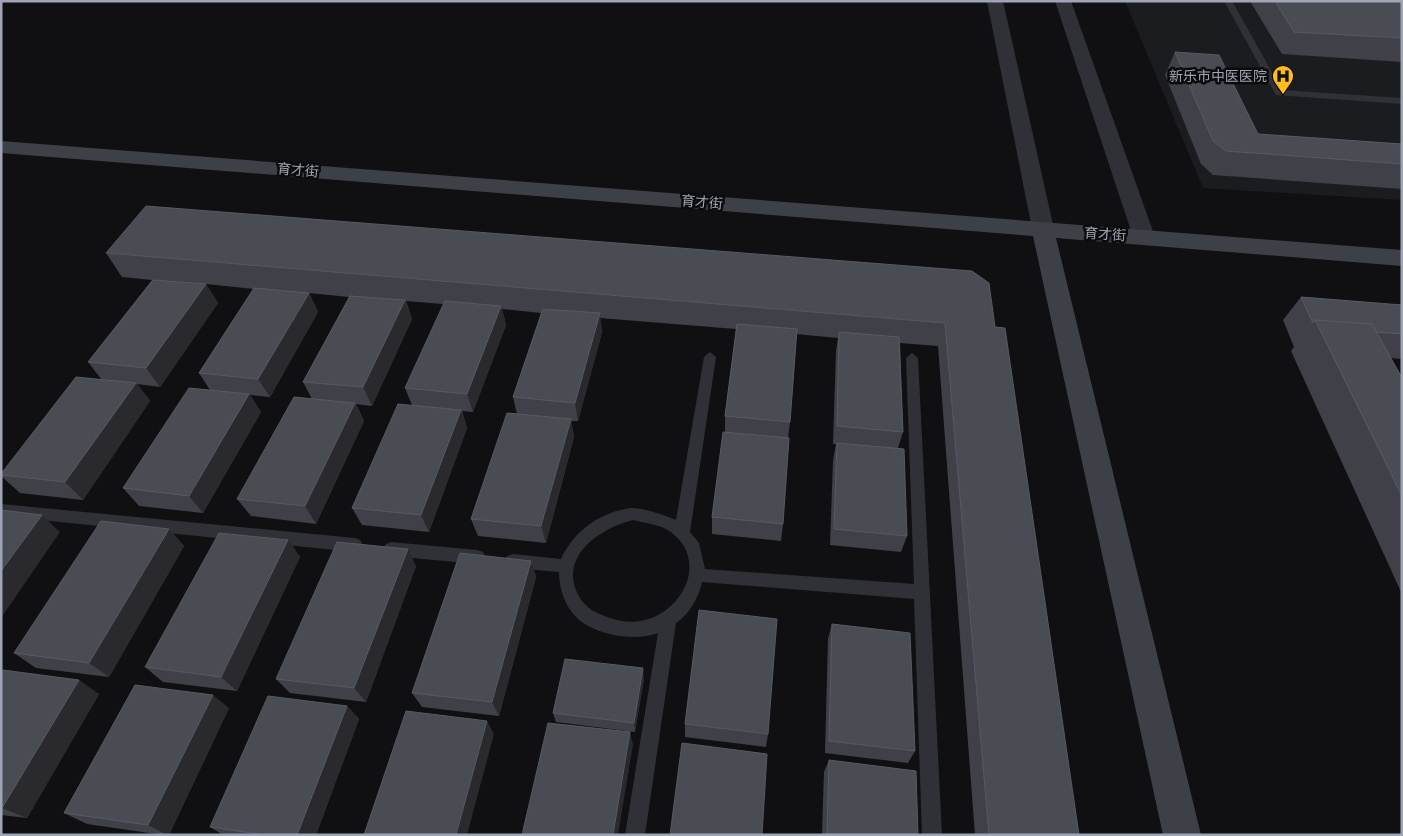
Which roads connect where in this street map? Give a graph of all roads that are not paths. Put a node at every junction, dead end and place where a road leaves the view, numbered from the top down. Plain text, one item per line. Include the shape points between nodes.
1 (995, 1) edge
2 (1063, 1) edge
3 (1228, 1) edge
4 (1402, 101) edge
5 (1, 147) edge
6 (1043, 229) junction
7 (1144, 237) junction
8 (1402, 258) edge
9 (710, 357) dead end
10 (912, 358) dead end
11 (1, 510) edge
12 (682, 532) junction
13 (567, 566) junction
14 (698, 575) junction
15 (922, 592) junction
16 (668, 620) junction
17 (635, 835) edge
18 (932, 835) edge
19 (1182, 835) edge

1 - 6 street
2 - 7 street
3 - 4 lane via 1279,93
5 - 6 main road, 育才街
6 - 7 main road, 育才街
6 - 19 main road
7 - 8 main road, 育才街
9 - 12 lane
10 - 15 lane
11 - 13 lane
12 - 13 lane via 664,519 649,515 617,516 584,534 573,549
12 - 14 lane via 696,553
13 - 16 lane via 567,583 573,600 584,614 600,625 638,631
14 - 15 lane
14 - 16 lane via 687,602
15 - 18 lane
16 - 17 lane

